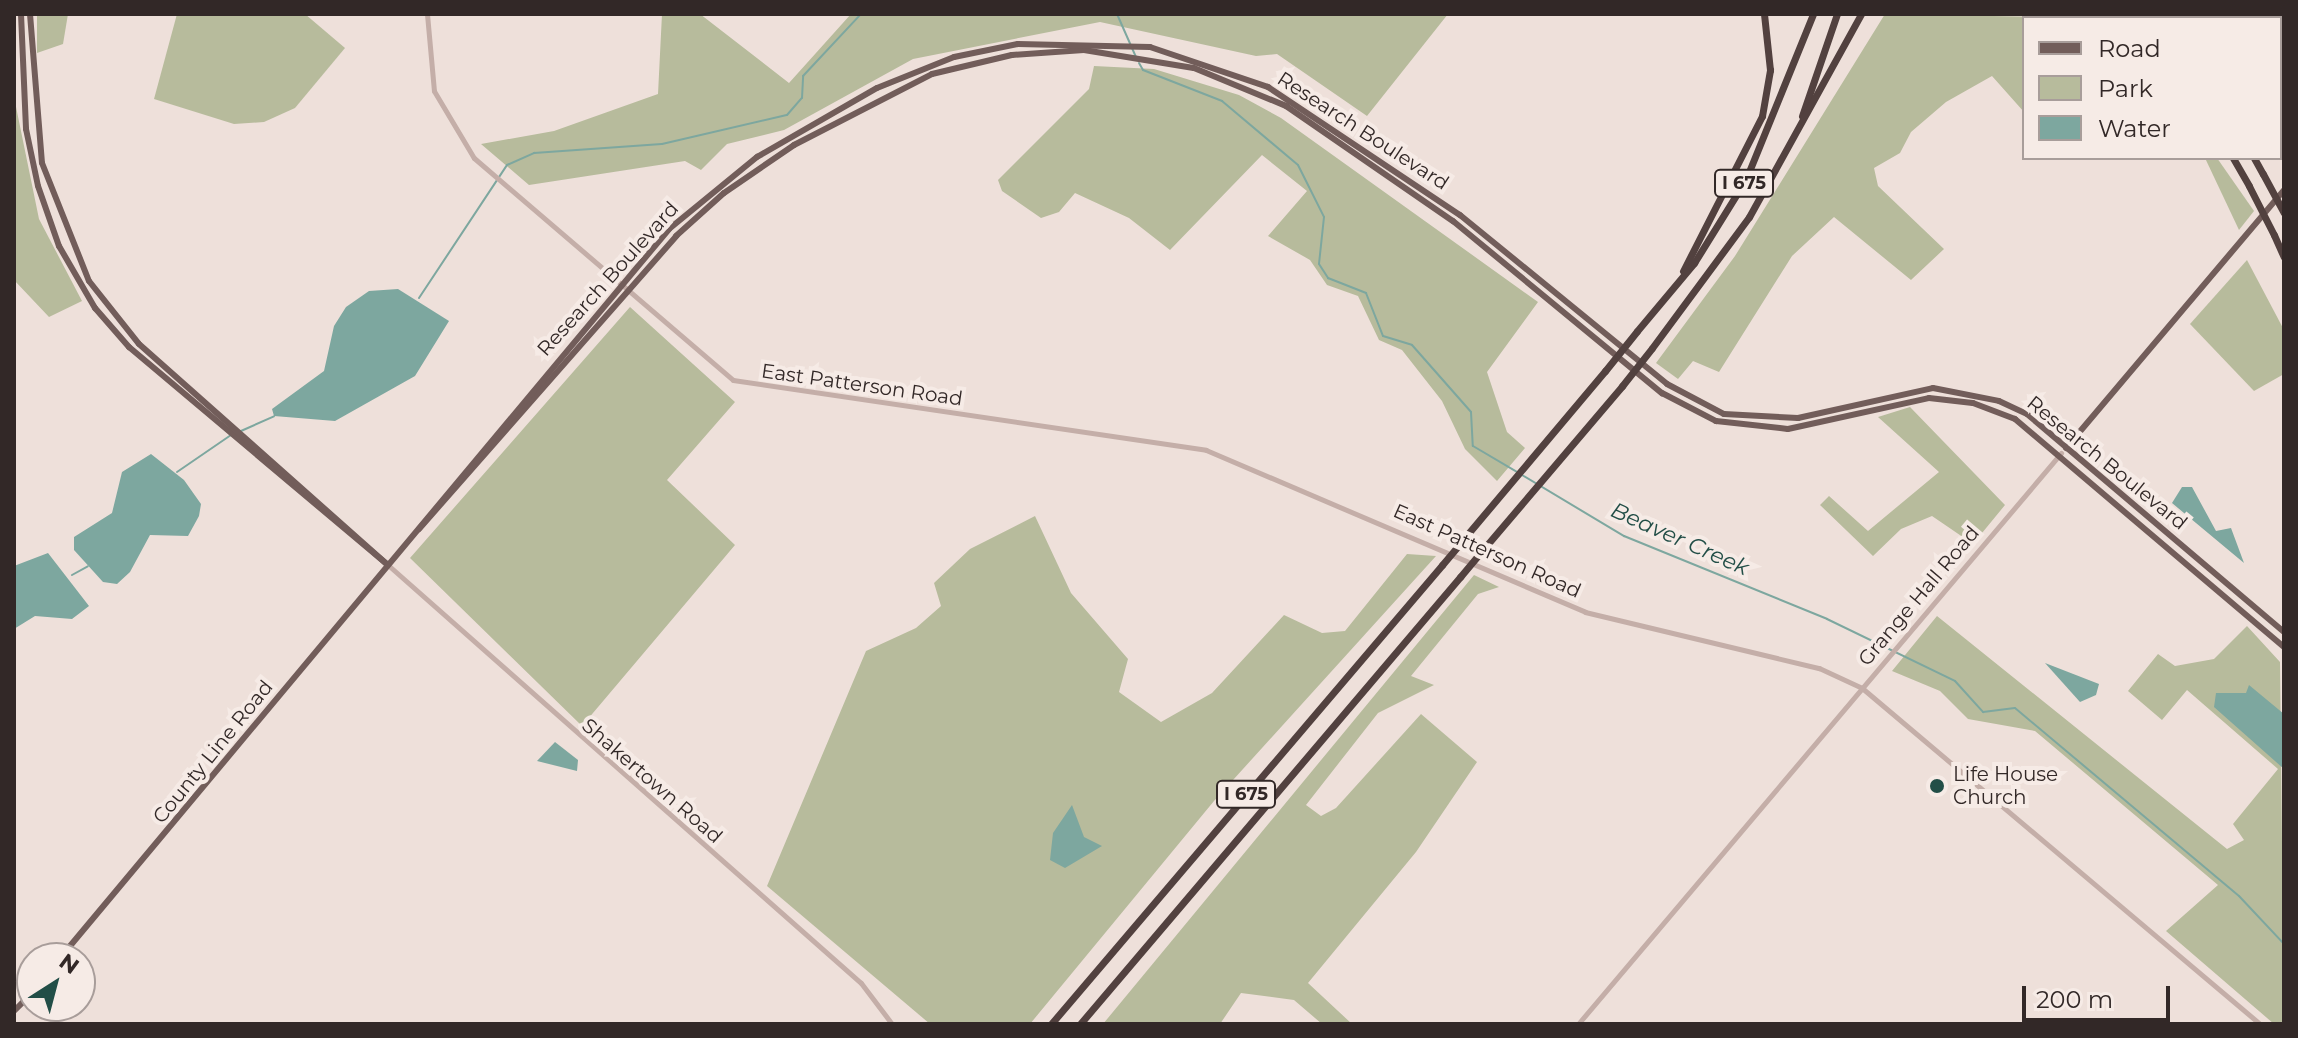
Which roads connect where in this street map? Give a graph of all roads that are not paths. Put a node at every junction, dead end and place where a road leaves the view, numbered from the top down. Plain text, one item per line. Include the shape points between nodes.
1 (21, 14) edge
2 (30, 14) edge
3 (427, 14) edge
4 (1764, 14) edge
5 (1813, 14) edge
6 (1837, 14) edge
7 (1861, 14) edge
8 (1784, 154) junction
9 (2234, 160) edge
10 (2255, 160) edge
11 (2284, 190) edge
12 (2284, 213) edge
13 (2284, 257) edge
14 (621, 285) junction
15 (1674, 289) junction
16 (627, 292) junction
17 (497, 430) junction
18 (504, 436) junction
19 (2064, 450) junction
20 (416, 531) junction
21 (387, 564) junction
22 (2284, 632) edge
23 (2284, 647) edge
24 (1862, 688) junction
25 (73, 942) edge
26 (892, 1024) edge
27 (1051, 1024) edge
28 (1080, 1024) edge
29 (1578, 1024) edge
30 (2260, 1024) edge

1 - 21 main road via 26,129 59,246 110,327
2 - 21 main road via 37,136 72,251 124,327
3 - 14 street, East Patterson Road via 434,91 486,171
4 - 15 highway via 1770,75 1755,139
5 - 15 highway, I 675 via 1746,179
6 - 8 highway, I 675
7 - 8 highway
8 - 28 highway, I 675, bridge via 1724,257 1622,386
9 - 13 highway, bridge
10 - 12 highway, bridge
11 - 19 main road, Grange Hall Road
14 - 16 street, East Patterson Road
14 - 17 main road, Research Boulevard
14 - 19 main road, Research Boulevard via 716,187 877,88 954,57 1018,44 1107,42 1150,47 1233,70 1307,108 1460,215 1694,401 1768,421 1906,390 1954,390 2027,414
15 - 27 highway, I 675, bridge
16 - 18 main road, Research Boulevard
16 - 19 main road, Research Boulevard via 724,193 876,99 972,62 1110,52 1154,58 1240,84 1354,150 1690,411 1740,427 1788,429 1905,400 1947,398 2015,419
16 - 24 street, East Patterson Road via 743,385 1206,450 1585,612 1763,649
17 - 18 main road
17 - 20 main road, Research Boulevard
18 - 20 main road, Research Boulevard
19 - 22 main road, Research Boulevard
19 - 23 main road, Research Boulevard
19 - 24 street, Grange Hall Road
20 - 21 main road, Research Boulevard
21 - 25 main road, County Line Road
21 - 26 street, Shakertown Road via 861,983
24 - 29 street, Grange Hall Road
24 - 30 street, East Patterson Road

